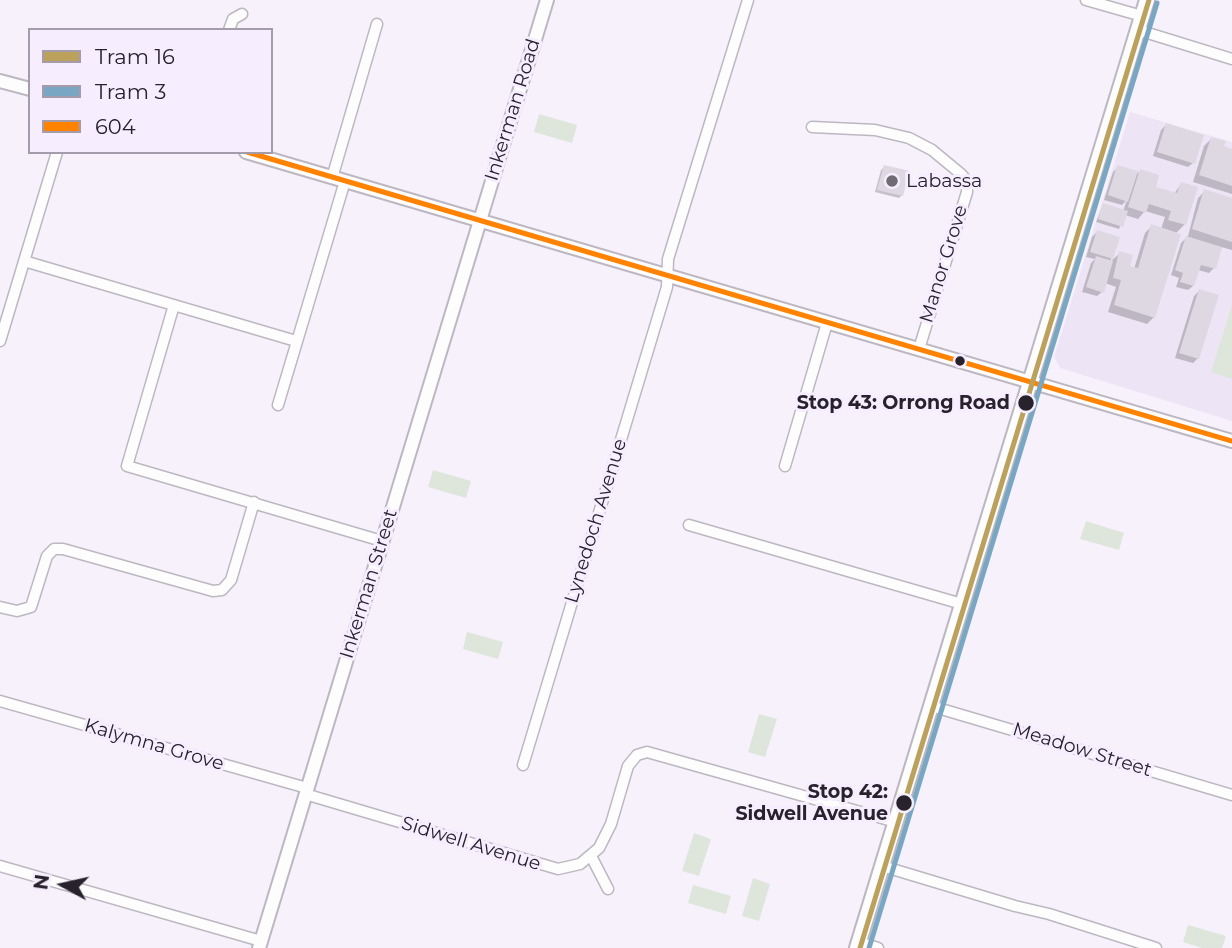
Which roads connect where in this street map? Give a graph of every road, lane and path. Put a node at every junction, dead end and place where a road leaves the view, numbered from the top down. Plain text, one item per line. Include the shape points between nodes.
1 (547, 0) edge
2 (748, 0) edge
3 (1086, 0) edge
4 (1147, 0) edge
5 (242, 14) dead end
6 (1140, 23) junction
7 (377, 24) dead end
8 (230, 28) edge
9 (1232, 59) edge
10 (0, 81) edge
11 (28, 88) edge
12 (812, 127) dead end
13 (56, 154) edge
14 (253, 154) edge
15 (332, 177) junction
16 (345, 181) junction
17 (479, 221) junction
18 (24, 261) junction
19 (667, 276) junction
20 (174, 305) junction
21 (827, 323) junction
22 (0, 341) edge
23 (296, 341) junction
24 (919, 349) junction
25 (1030, 382) junction
26 (278, 405) dead end
27 (1232, 441) edge
28 (786, 466) dead end
29 (254, 502) junction
30 (689, 525) dead end
31 (382, 541) junction
32 (962, 604) junction
33 (1, 611) edge
34 (0, 701) edge
35 (931, 706) junction
36 (523, 765) dead end
37 (306, 791) junction
38 (1232, 795) edge
39 (896, 822) junction
40 (591, 856) junction
41 (0, 866) edge
42 (882, 866) junction
43 (608, 889) dead end
44 (260, 944) edge
45 (858, 945) edge
46 (878, 948) edge
47 (1156, 948) edge

1 - 17 street, Inkerman Road
2 - 19 street, Lynedoch Avenue via 668,259
3 - 6 street
4 - 6 main road
5 - 8 street
6 - 9 street
6 - 25 main road
7 - 15 street
10 - 11 street
12 - 24 street, Manor Grove via 875,130 909,138 932,150 967,181
13 - 18 street
14 - 15 street
15 - 16 street
16 - 17 street
16 - 23 street
17 - 19 street
17 - 31 street, Inkerman Street
18 - 20 street
18 - 22 street
19 - 21 street
19 - 36 street, Lynedoch Avenue
20 - 23 street
20 - 29 street via 127,466
21 - 24 street
21 - 28 street
23 - 26 street
24 - 25 street
25 - 27 street
25 - 32 main road
29 - 31 street
29 - 33 street via 231,580 222,590 57,548 47,556 31,607
30 - 32 street
31 - 37 street, Inkerman Street
32 - 35 main road
34 - 37 street, Kalymna Grove
35 - 38 street, Meadow Street
35 - 39 main road
37 - 40 street, Sidwell Avenue via 550,868 573,866
37 - 44 street, Inkerman Street
39 - 40 street via 647,752 631,762 608,832
39 - 42 main road
40 - 43 street
41 - 44 street
42 - 45 main road
42 - 47 street
45 - 46 street

